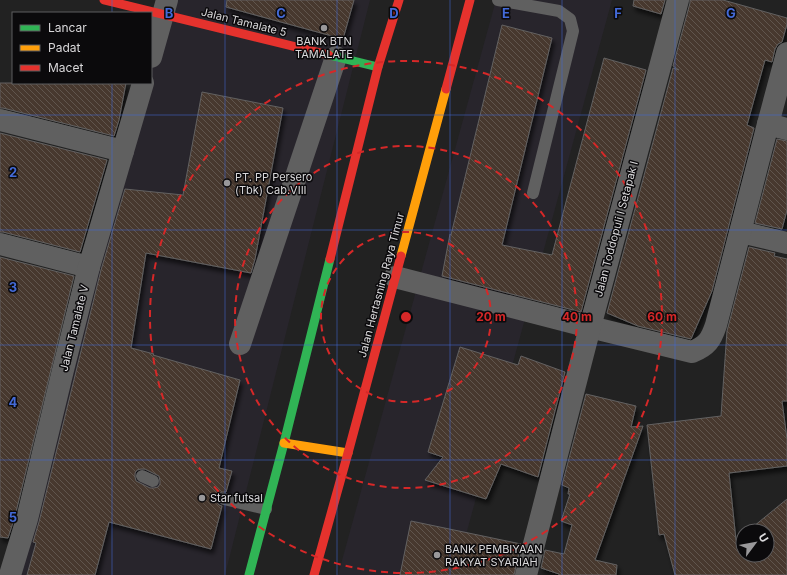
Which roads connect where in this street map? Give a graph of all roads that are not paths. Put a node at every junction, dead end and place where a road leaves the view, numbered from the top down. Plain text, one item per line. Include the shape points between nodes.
1 (104, 0) edge
2 (398, 0) edge
3 (470, 0) edge
4 (498, 0) edge
5 (678, 0) edge
6 (165, 7) edge
7 (152, 53) edge
8 (787, 53) edge
9 (336, 57) junction
10 (378, 67) junction
11 (143, 84) edge
12 (0, 120) edge
13 (778, 126) edge
14 (123, 151) junction
15 (534, 193) dead end
16 (741, 232) junction
17 (787, 243) edge
18 (0, 244) edge
19 (89, 267) junction
20 (395, 277) junction
21 (590, 327) junction
22 (240, 344) dead end
23 (284, 443) junction
24 (348, 454) junction
25 (224, 499) dead end
26 (266, 510) junction
27 (10, 575) edge
28 (249, 575) edge
29 (314, 575) edge
30 (526, 575) edge

1 - 6 main road, Jalan Tamalate 5
2 - 10 main road
3 - 20 main road, Jalan Hertasning Raya Timur
4 - 15 lane via 559,12 570,19 573,31
5 - 21 street, Jalan Toddopuli I Setapak I
6 - 7 street
6 - 9 main road, Jalan Tamalate 5
8 - 13 street
9 - 10 main road, Jalan Tamalate 5
9 - 22 street
10 - 23 main road
11 - 14 street, Jalan Tamalate V
12 - 14 street
13 - 16 street
14 - 19 street, Jalan Tamalate V
16 - 17 street
16 - 21 street via 716,325 707,344 692,352
18 - 19 street
19 - 27 street, Jalan Tamalate V via 27,519
20 - 21 street
20 - 24 main road, Jalan Hertasning Raya Timur
21 - 30 street, Jalan Toddopuli I Setapak I
23 - 24 main road
23 - 26 main road
24 - 29 main road, Jalan Hertasning Raya Timur
25 - 26 lane
26 - 28 main road

